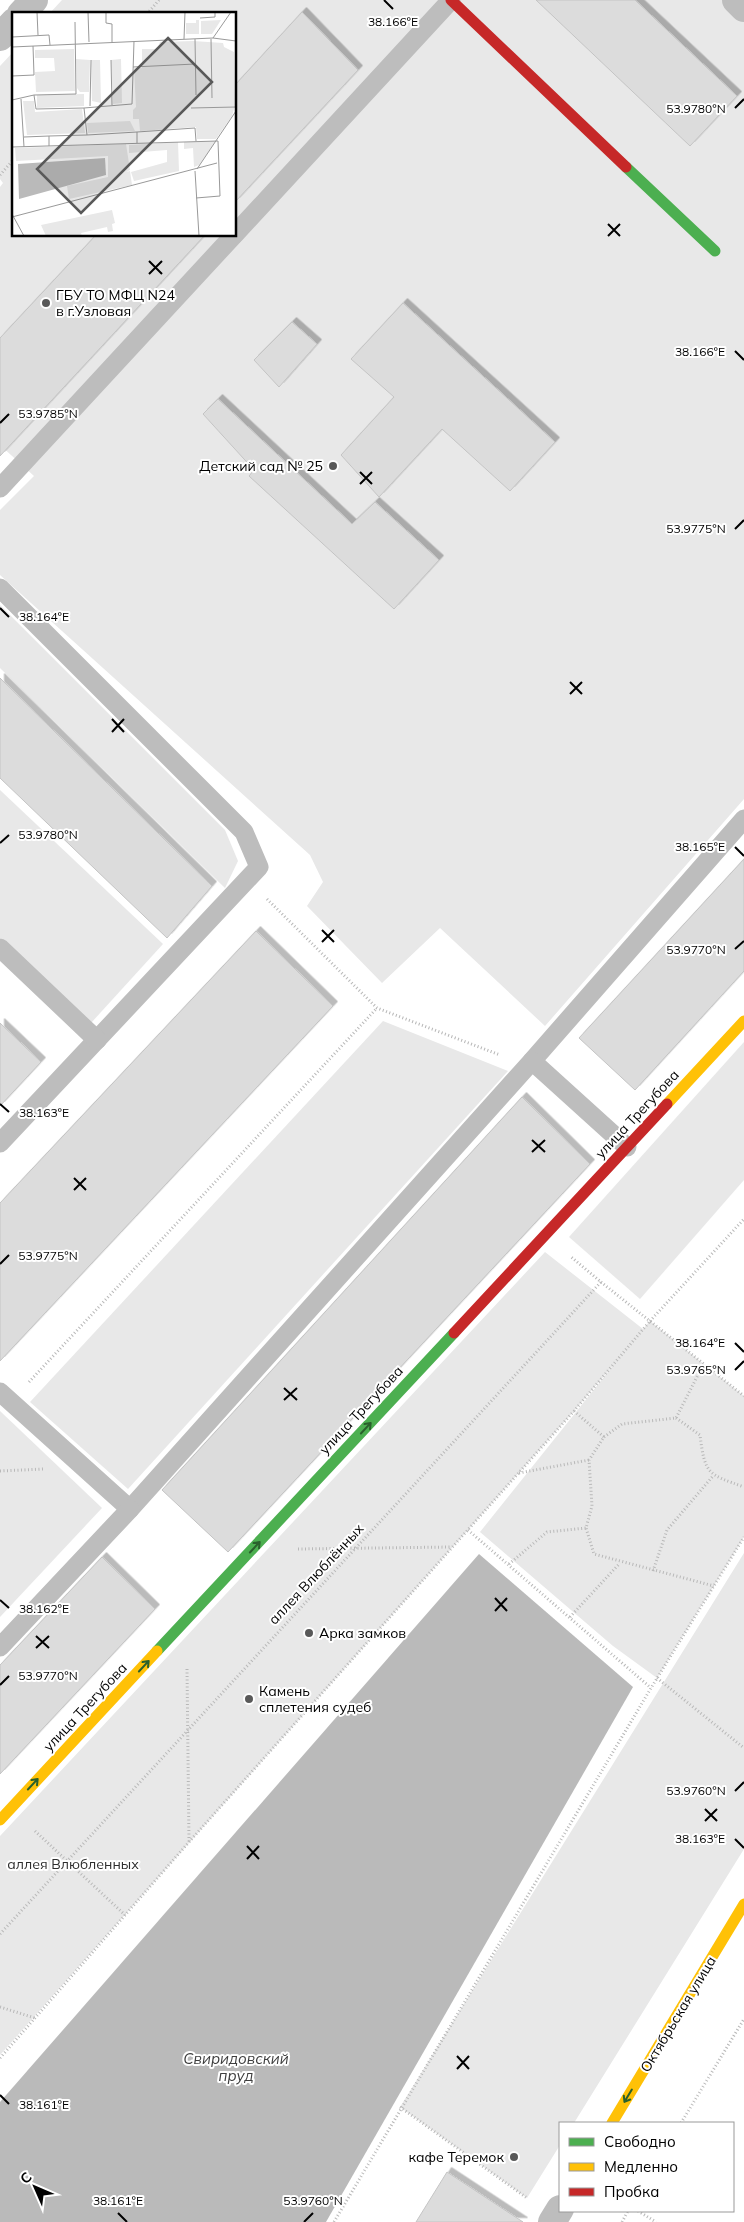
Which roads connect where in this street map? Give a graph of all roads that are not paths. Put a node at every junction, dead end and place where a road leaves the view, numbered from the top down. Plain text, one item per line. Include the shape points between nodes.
1 (34, 0) edge
2 (451, 0) edge
3 (736, 0) edge
4 (744, 8) edge
5 (23, 12) edge
6 (12, 24) edge
7 (0, 36) edge
8 (236, 234) edge
9 (234, 236) edge
10 (715, 251) dead end
11 (0, 488) edge
12 (0, 588) edge
13 (744, 819) edge
14 (0, 948) edge
15 (744, 1020) edge
16 (97, 1040) junction
17 (530, 1064) junction
18 (0, 1143) edge
19 (627, 1147) junction
20 (0, 1392) edge
21 (130, 1509) junction
22 (0, 1646) edge
23 (0, 1820) edge
24 (744, 1904) edge
25 (613, 2122) edge
26 (559, 2211) edge
27 (552, 2222) edge

1 - 5 street
2 - 8 lane
2 - 10 street
3 - 4 street
6 - 7 street
9 - 11 lane
12 - 16 lane via 244,832 259,866
13 - 17 lane
14 - 16 lane
15 - 19 street, улица Трегубова
16 - 18 lane
17 - 19 lane
17 - 21 lane
23 -> 19 street, улица Трегубова
20 - 21 lane
21 - 22 lane
24 -> 25 street, Октябрьская улица
26 - 27 street

